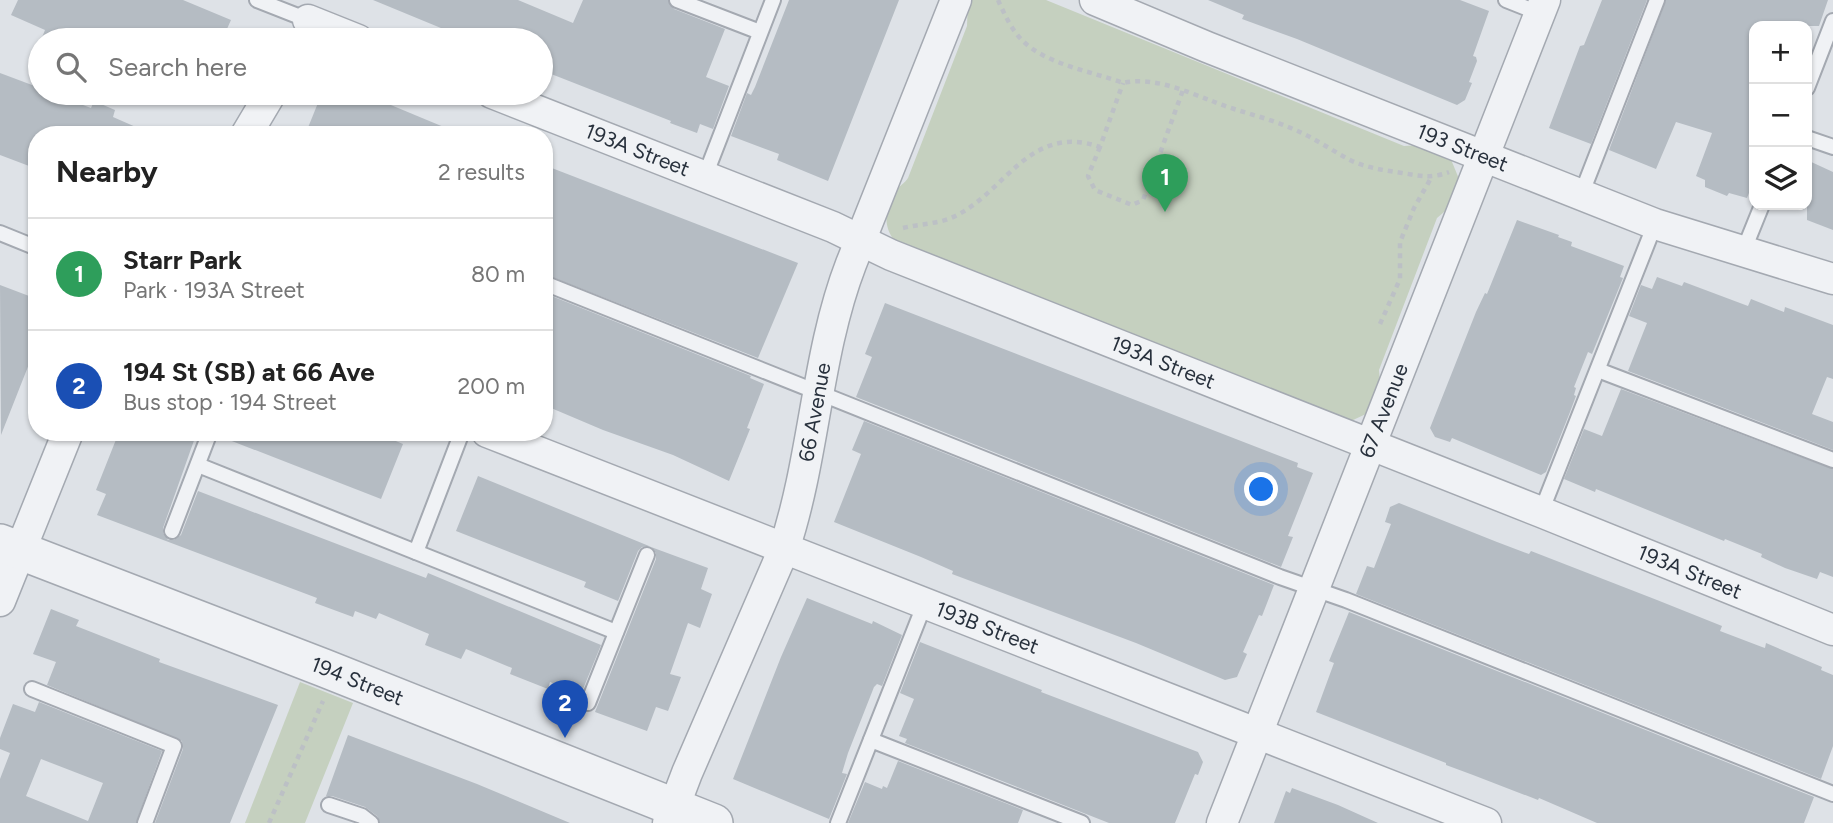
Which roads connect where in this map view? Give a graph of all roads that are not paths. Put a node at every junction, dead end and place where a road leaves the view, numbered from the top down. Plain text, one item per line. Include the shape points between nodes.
1 (257, 0) edge
2 (677, 0) edge
3 (773, 0) edge
4 (956, 0) edge
5 (1095, 0) edge
6 (1506, 0) edge
7 (1657, 0) edge
8 (1542, 7) edge
9 (308, 20) edge
10 (1833, 20) edge
11 (328, 28) edge
12 (760, 32) junction
13 (1809, 84) edge
14 (264, 105) edge
15 (523, 105) edge
16 (251, 126) edge
17 (1812, 140) edge
18 (1833, 147) edge
19 (1482, 156) junction
20 (705, 176) junction
21 (1581, 195) junction
22 (1760, 210) edge
23 (1655, 224) junction
24 (0, 233) edge
25 (861, 240) junction
26 (28, 244) edge
27 (1743, 252) junction
28 (1833, 279) edge
29 (553, 287) edge
30 (1598, 370) junction
31 (818, 391) junction
32 (63, 441) edge
33 (207, 441) edge
34 (459, 441) edge
35 (510, 441) edge
36 (1370, 445) junction
37 (1833, 460) edge
38 (198, 465) junction
39 (1541, 512) junction
40 (172, 531) dead end
41 (10, 547) edge
42 (784, 549) junction
43 (416, 552) junction
44 (647, 555) dead end
45 (1314, 588) junction
46 (0, 601) edge
47 (925, 603) junction
48 (1833, 630) edge
49 (616, 632) junction
50 (32, 689) dead end
51 (588, 703) dead end
52 (1257, 732) junction
53 (871, 740) junction
54 (1833, 794) edge
55 (329, 805) dead end
56 (671, 815) edge
57 (145, 823) edge
58 (371, 823) edge
59 (714, 823) edge
60 (838, 823) edge
61 (1082, 823) edge
62 (1222, 823) edge
63 (1486, 823) edge

1 - 9 lane
2 - 12 lane
3 - 12 lane
4 - 25 street, 66 Avenue
5 - 19 street, 193 Street
6 - 8 lane
7 - 21 lane
8 - 19 street, 67 Avenue
9 - 11 street
10 - 13 lane
12 - 20 lane
14 - 16 street
15 - 20 street, 193A Street
17 - 18 lane
19 - 21 street, 193 Street
19 - 36 street, 67 Avenue
20 - 25 street, 193A Street
21 - 23 street, 193 Street
22 - 27 lane
23 - 27 street, 193 Street
23 - 30 lane
24 - 26 lane
25 - 31 street, 66 Avenue via 841,296
25 - 36 street, 193A Street via 891,256
27 - 28 street, 193 Street
29 - 31 lane
30 - 37 lane
30 - 39 lane
31 - 42 street, 66 Avenue
31 - 45 lane
32 - 41 street
33 - 38 lane
34 - 43 lane
35 - 42 street, 193B Street
36 - 39 street, 193A Street
36 - 45 street, 67 Avenue
38 - 40 lane
38 - 43 lane
39 - 48 street, 193A Street
41 - 46 street
41 - 56 street, 194 Street via 324,668
42 - 47 street, 193B Street
42 - 56 street, 66 Avenue
43 - 49 lane
44 - 49 lane
45 - 52 street, 67 Avenue
45 - 54 lane
47 - 52 street, 193B Street
47 - 53 lane
49 - 51 lane
50 - 57 lane via 174,746
52 - 62 street, 67 Avenue
52 - 63 street, 193B Street
53 - 60 lane
53 - 61 lane
55 - 58 lane
56 - 59 street, 194 Street

